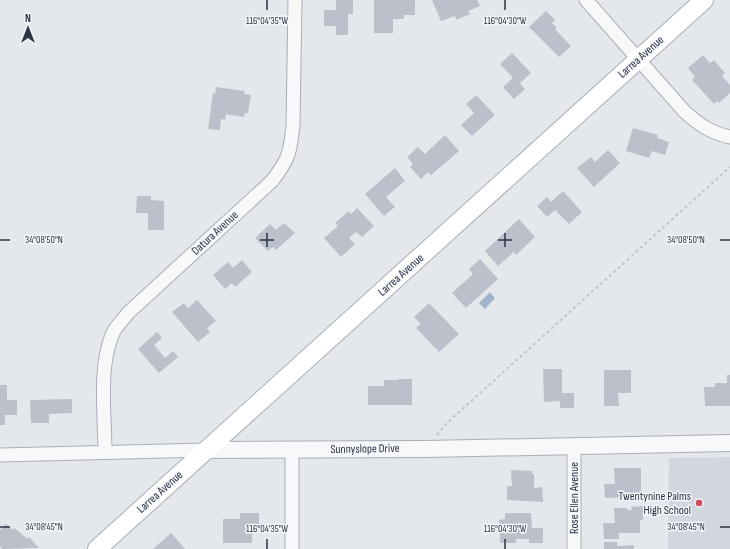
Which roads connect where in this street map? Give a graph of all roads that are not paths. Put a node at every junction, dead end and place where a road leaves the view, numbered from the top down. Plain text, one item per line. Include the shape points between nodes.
1 (295, 0) edge
2 (586, 0) edge
3 (704, 0) edge
4 (639, 58) junction
5 (730, 137) edge
6 (730, 443) edge
7 (574, 447) junction
8 (208, 450) junction
9 (292, 450) junction
10 (105, 452) junction
11 (0, 455) edge
12 (97, 549) edge
13 (292, 549) edge
14 (574, 549) edge

1 - 10 street, Datura Avenue via 293,126 286,164 272,181 128,313 114,331 106,352
2 - 4 street
3 - 4 main road, Larrea Avenue
4 - 5 street via 697,123 712,132
4 - 8 main road, Larrea Avenue
6 - 7 street, Sunnyslope Drive
7 - 9 street, Sunnyslope Drive
7 - 14 street, Rose Ellen Avenue
8 - 9 street, Sunnyslope Drive
8 - 10 street, Sunnyslope Drive
8 - 12 main road, Larrea Avenue
9 - 13 street
10 - 11 street, Sunnyslope Drive

